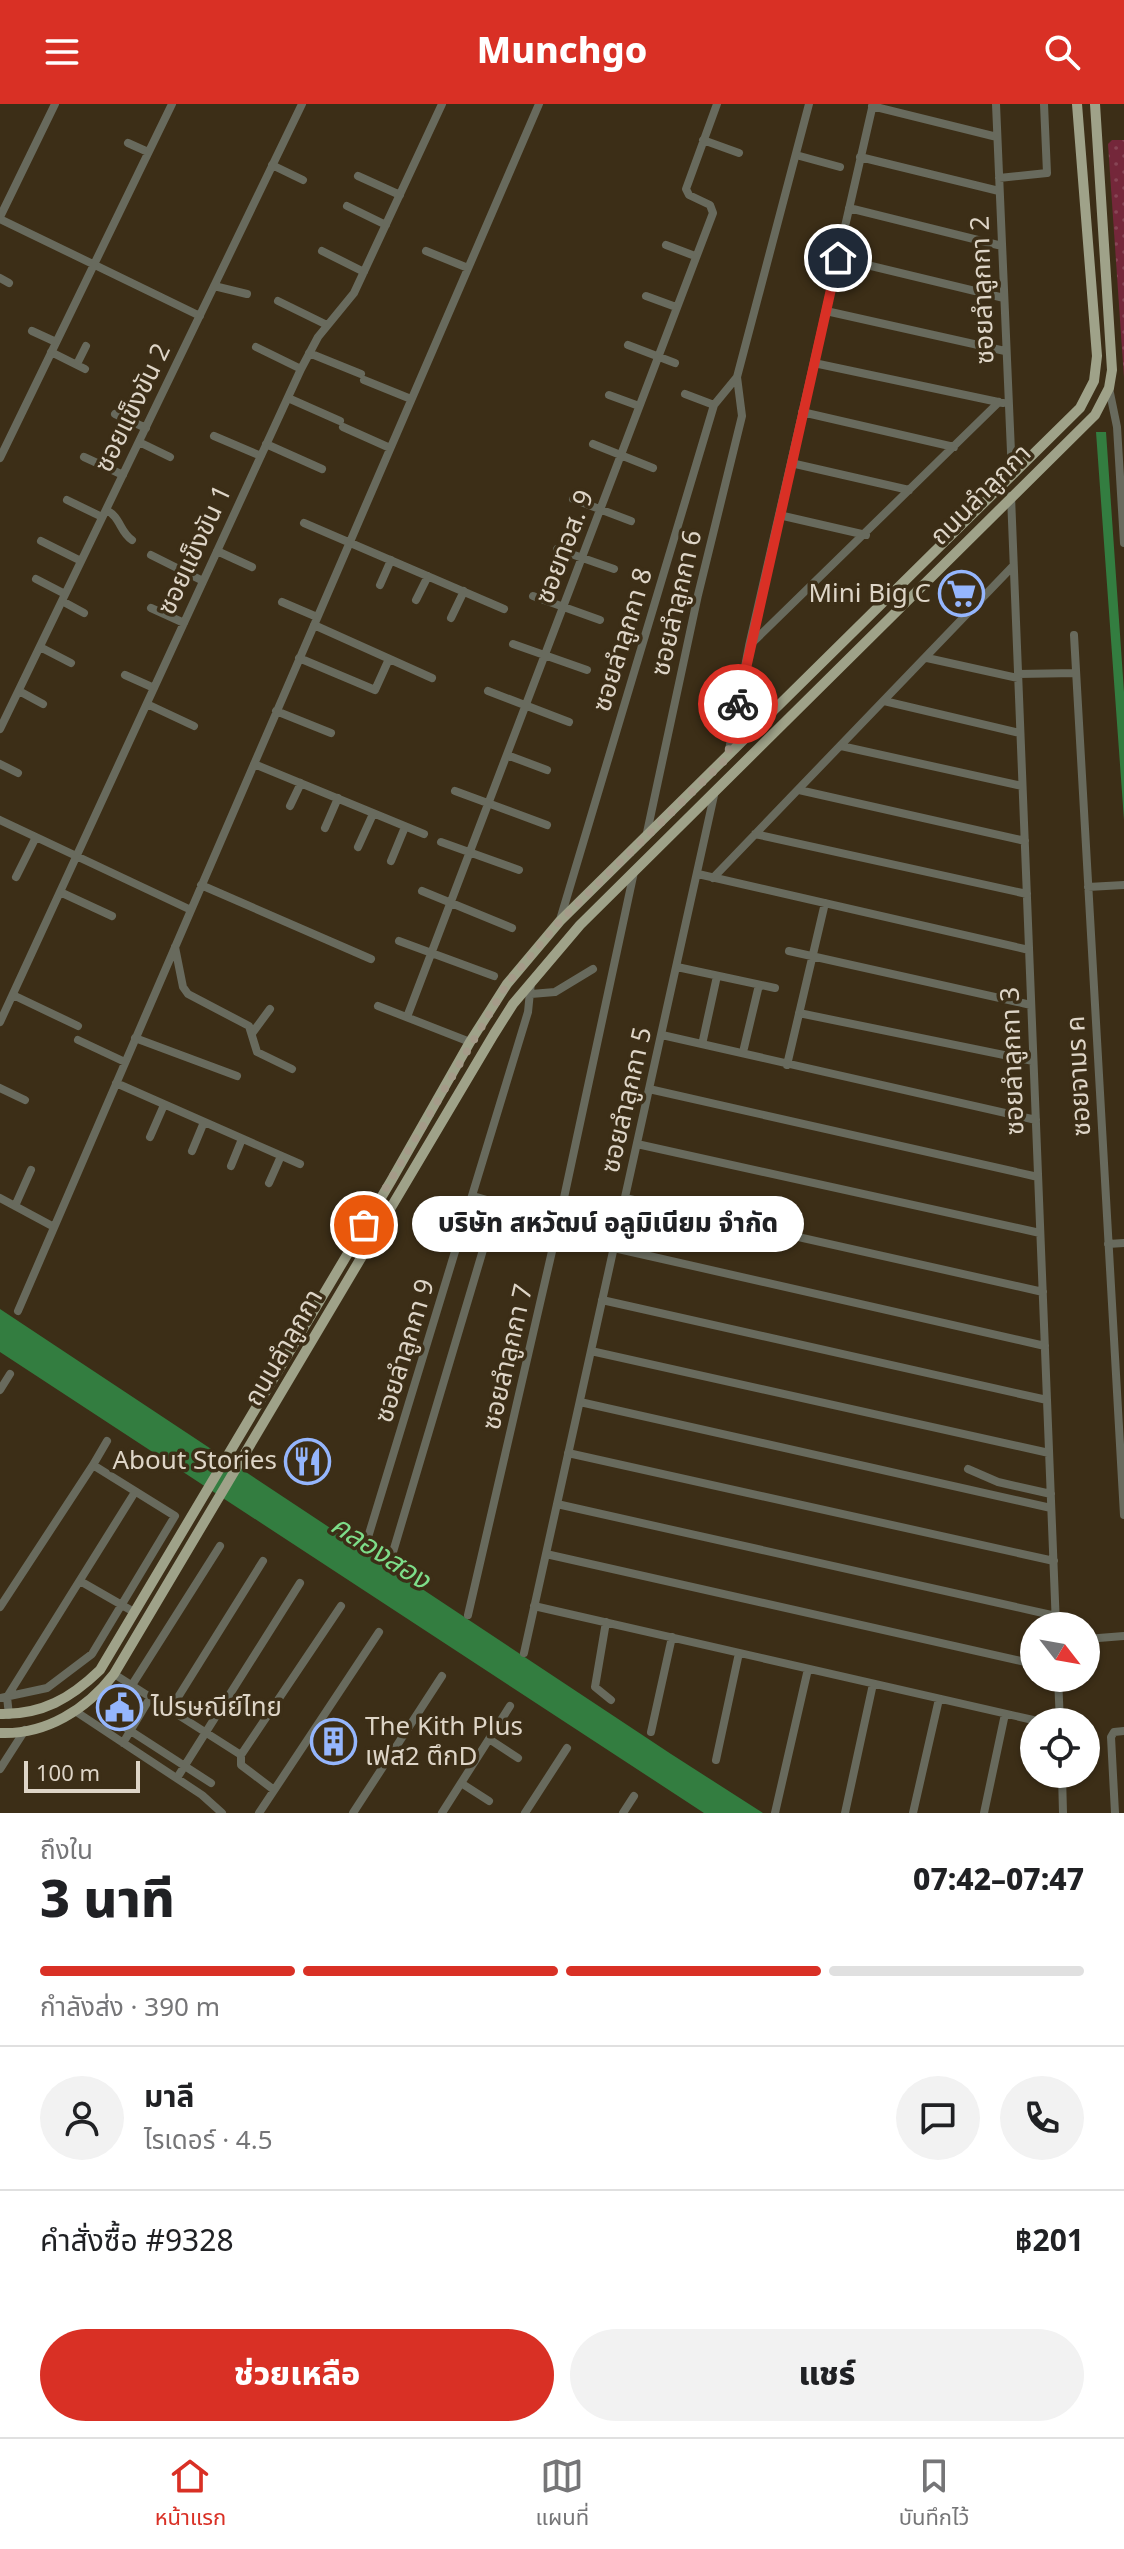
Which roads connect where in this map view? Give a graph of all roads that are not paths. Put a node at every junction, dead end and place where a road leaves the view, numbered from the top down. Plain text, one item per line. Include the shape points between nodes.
1 (55, 104) edge
2 (172, 104) edge
3 (302, 104) edge
4 (442, 104) edge
5 (539, 104) edge
6 (717, 104) edge
7 (809, 104) edge
8 (996, 104) edge
9 (1044, 104) edge
10 (1077, 104) edge
11 (1095, 104) edge
12 (872, 105) edge
13 (997, 137) junction
14 (703, 140) junction
15 (128, 143) dead end
16 (148, 152) junction
17 (739, 153) dead end
18 (796, 155) junction
19 (860, 157) junction
20 (1099, 158) junction
21 (1081, 159) junction
22 (272, 165) junction
23 (840, 167) dead end
24 (358, 176) dead end
25 (999, 178) junction
26 (303, 180) dead end
27 (999, 191) junction
28 (400, 195) junction
29 (347, 206) dead end
30 (849, 208) junction
31 (0, 218) edge
32 (386, 225) junction
33 (666, 245) dead end
34 (1002, 246) junction
35 (322, 251) dead end
36 (426, 251) dead end
37 (695, 256) junction
38 (838, 258) junction
39 (94, 264) junction
40 (468, 268) junction
41 (364, 272) junction
42 (214, 286) junction
43 (247, 294) dead end
44 (646, 296) dead end
45 (1004, 298) junction
46 (278, 301) dead end
47 (676, 307) junction
48 (826, 311) junction
49 (200, 316) junction
50 (327, 325) junction
51 (32, 331) dead end
52 (56, 342) junction
53 (628, 345) dead end
54 (86, 346) dead end
55 (256, 347) dead end
56 (1005, 351) junction
57 (51, 352) junction
58 (309, 353) junction
59 (658, 356) junction
60 (675, 363) dead end
61 (814, 363) junction
62 (301, 369) junction
63 (737, 377) junction
64 (1109, 388) junction
65 (685, 394) dead end
66 (609, 395) dead end
67 (288, 398) junction
68 (411, 399) junction
69 (1004, 403) junction
70 (714, 405) junction
71 (639, 406) junction
72 (802, 412) junction
73 (115, 414) dead end
74 (146, 428) junction
75 (214, 436) dead end
76 (139, 442) junction
77 (266, 444) junction
78 (593, 444) dead end
79 (954, 447) junction
80 (390, 448) junction
81 (261, 456) junction
82 (620, 456) junction
83 (84, 457) dead end
84 (170, 457) dead end
85 (0, 458) edge
86 (791, 463) junction
87 (653, 468) dead end
88 (322, 469) dead end
89 (123, 475) junction
90 (1012, 475) junction
91 (909, 490) junction
92 (1011, 495) junction
93 (573, 499) dead end
94 (67, 500) dead end
95 (600, 510) junction
96 (104, 514) junction
97 (779, 515) junction
98 (631, 521) dead end
99 (304, 523) dead end
100 (866, 535) junction
101 (132, 540) dead end
102 (41, 541) dead end
103 (349, 543) junction
104 (1124, 543) edge
105 (557, 549) dead end
106 (217, 551) junction
107 (151, 555) dead end
108 (582, 557) junction
109 (391, 560) junction
110 (81, 561) junction
111 (1013, 566) junction
112 (252, 567) dead end
113 (614, 569) dead end
114 (428, 576) junction
115 (36, 579) dead end
116 (203, 581) junction
117 (380, 585) dead end
118 (464, 591) junction
119 (533, 596) dead end
120 (64, 598) junction
121 (416, 600) dead end
122 (282, 602) dead end
123 (563, 607) junction
124 (151, 608) dead end
125 (504, 609) dead end
126 (84, 613) dead end
127 (451, 618) dead end
128 (600, 620) dead end
129 (315, 621) junction
130 (184, 623) junction
131 (1074, 635) dead end
132 (513, 644) dead end
133 (749, 646) junction
134 (40, 647) junction
135 (545, 655) junction
136 (299, 658) junction
137 (927, 658) junction
138 (389, 659) junction
139 (71, 663) dead end
140 (587, 670) dead end
141 (1076, 673) junction
142 (125, 675) dead end
143 (1018, 676) junction
144 (432, 678) dead end
145 (154, 688) junction
146 (19, 691) junction
147 (488, 691) dead end
148 (884, 701) junction
149 (43, 704) dead end
150 (147, 704) junction
151 (526, 706) junction
152 (276, 711) junction
153 (569, 722) dead end
154 (194, 726) dead end
155 (0, 729) edge
156 (331, 733) dead end
157 (1020, 733) junction
158 (841, 746) junction
159 (507, 755) junction
160 (727, 758) junction
161 (0, 764) edge
162 (254, 764) junction
163 (547, 770) dead end
164 (18, 773) dead end
165 (301, 783) junction
166 (1022, 786) junction
167 (716, 790) junction
168 (799, 790) junction
169 (455, 791) dead end
170 (338, 798) junction
171 (489, 803) junction
172 (290, 806) dead end
173 (373, 814) junction
174 (0, 820) edge
175 (547, 825) dead end
176 (405, 827) junction
177 (325, 828) dead end
178 (424, 834) dead end
179 (755, 834) junction
180 (36, 837) junction
181 (646, 839) junction
182 (1025, 841) junction
183 (441, 842) dead end
184 (358, 847) dead end
185 (470, 852) junction
186 (76, 856) junction
187 (391, 861) dead end
188 (519, 870) dead end
189 (634, 872) junction
190 (698, 874) junction
191 (16, 877) dead end
192 (713, 878) junction
193 (201, 885) junction
194 (1124, 885) edge
195 (1088, 887) junction
196 (422, 891) dead end
197 (60, 892) junction
198 (1027, 894) junction
199 (451, 902) junction
200 (825, 903) junction
201 (191, 910) junction
202 (112, 916) dead end
203 (560, 921) junction
204 (512, 928) dead end
205 (399, 941) dead end
206 (175, 946) junction
207 (1029, 950) junction
208 (789, 951) dead end
209 (431, 953) junction
210 (812, 955) junction
211 (371, 959) dead end
212 (677, 967) junction
213 (593, 969) dead end
214 (494, 976) dead end
215 (717, 976) junction
216 (531, 982) junction
217 (759, 985) junction
218 (775, 988) dead end
219 (531, 994) junction
220 (13, 995) junction
221 (1031, 1005) junction
222 (378, 1006) dead end
223 (270, 1009) dead end
224 (799, 1013) junction
225 (407, 1017) junction
226 (0, 1022) edge
227 (78, 1026) dead end
228 (253, 1032) junction
229 (662, 1035) junction
230 (135, 1038) junction
231 (78, 1040) dead end
232 (703, 1040) dead end
233 (470, 1042) junction
234 (744, 1048) dead end
235 (1033, 1061) junction
236 (125, 1062) junction
237 (787, 1065) junction
238 (292, 1069) dead end
239 (237, 1076) dead end
240 (116, 1083) junction
241 (0, 1088) edge
242 (649, 1089) junction
243 (438, 1099) junction
244 (25, 1100) dead end
245 (164, 1105) junction
246 (452, 1105) junction
247 (1036, 1120) junction
248 (204, 1122) junction
249 (150, 1137) dead end
250 (242, 1139) junction
251 (637, 1144) junction
252 (192, 1151) dead end
253 (281, 1156) junction
254 (300, 1164) dead end
255 (231, 1166) dead end
256 (31, 1170) dead end
257 (1038, 1177) junction
258 (269, 1183) dead end
259 (473, 1196) junction
260 (0, 1198) edge
261 (625, 1198) junction
262 (497, 1203) junction
263 (15, 1206) junction
264 (559, 1221) junction
265 (54, 1227) junction
266 (1040, 1233) junction
267 (1124, 1243) edge
268 (1108, 1244) junction
269 (614, 1248) junction
270 (1043, 1292) junction
271 (602, 1300) junction
272 (18, 1311) dead end
273 (1045, 1346) junction
274 (591, 1351) junction
275 (10, 1374) dead end
276 (0, 1390) edge
277 (1047, 1400) junction
278 (580, 1402) junction
279 (107, 1441) dead end
280 (568, 1453) junction
281 (1049, 1453) junction
282 (93, 1465) junction
283 (968, 1469) dead end
284 (135, 1492) junction
285 (1051, 1494) junction
286 (557, 1504) junction
287 (1051, 1508) junction
288 (1124, 1515) edge
289 (220, 1546) dead end
290 (365, 1547) dead end
291 (546, 1554) junction
292 (263, 1561) dead end
293 (1054, 1561) junction
294 (390, 1562) dead end
295 (80, 1581) junction
296 (300, 1583) dead end
297 (122, 1605) junction
298 (341, 1606) dead end
299 (534, 1606) junction
300 (0, 1607) edge
301 (134, 1612) junction
302 (1056, 1612) edge
303 (1020, 1613) edge
304 (468, 1615) dead end
305 (606, 1622) junction
306 (379, 1632) dead end
307 (1124, 1636) edge
308 (672, 1637) junction
309 (1100, 1638) edge
310 (524, 1653) dead end
311 (739, 1653) junction
312 (1020, 1661) edge
313 (808, 1669) junction
314 (114, 1674) junction
315 (442, 1676) dead end
316 (873, 1684) junction
317 (132, 1685) junction
318 (3, 1698) edge
319 (150, 1698) junction
320 (939, 1699) junction
321 (611, 1700) dead end
322 (510, 1706) dead end
323 (170, 1710) junction
324 (75, 1711) junction
325 (5, 1714) edge
326 (1005, 1714) junction
327 (106, 1715) dead end
328 (1020, 1717) edge
329 (25, 1730) junction
330 (130, 1731) junction
331 (1124, 1731) edge
332 (651, 1732) dead end
333 (0, 1733) edge
334 (207, 1733) junction
335 (489, 1739) junction
336 (123, 1743) junction
337 (567, 1748) dead end
338 (241, 1755) junction
339 (518, 1758) dead end
340 (716, 1760) dead end
341 (185, 1765) junction
342 (0, 1769) edge
343 (177, 1778) junction
344 (211, 1783) dead end
345 (461, 1783) junction
346 (1062, 1788) edge
347 (274, 1790) junction
348 (634, 1796) dead end
349 (489, 1801) dead end
350 (222, 1813) edge
351 (259, 1813) edge
352 (353, 1813) edge
353 (442, 1813) edge
354 (525, 1813) edge
355 (623, 1813) edge
356 (775, 1813) edge
357 (845, 1813) edge
358 (913, 1813) edge
359 (984, 1813) edge
360 (1063, 1813) edge
361 (1115, 1813) edge

1 - 31 street
2 - 16 street
3 - 22 street, ซอยแข็งขัน 2
4 - 28 street, ซอยแข็งขัน 1
5 - 40 street
6 - 14 street, ซอยทอส. 9
7 - 18 street
8 - 13 street, ซอยลำลูกกา 2
9 - 25 street via 1047,173
10 - 21 main road, ถนนลำลูกกา
11 - 20 main road, ถนนลำลูกกา
12 - 13 street
12 - 19 street
13 - 25 street, ซอยลำลูกกา 2
14 - 17 street
14 - 37 street, ซอยทอส. 9 via 686,189 713,213
15 - 16 street
16 - 39 street
18 - 23 street
18 - 63 street
19 - 27 street
19 - 30 street
20 - 21 main road
20 - 64 main road, ถนนลำลูกกา via 1112,358
21 - 90 main road, ถนนลำลูกกา via 1096,314 1094,381 1073,418
22 - 26 street
22 - 42 street, ซอยแข็งขัน 2
24 - 28 street
25 - 27 street, ซอยลำลูกกา 2
27 - 34 street, ซอยลำลูกกา 2
28 - 32 street, ซอยแข็งขัน 1
29 - 32 street
30 - 34 street
30 - 38 street
31 - 39 street
32 - 41 street, ซอยแข็งขัน 1
33 - 37 street
34 - 45 street, ซอยลำลูกกา 2
35 - 41 street
36 - 40 street
37 - 47 street, ซอยทอส. 9
38 - 45 street
38 - 48 street
39 - 49 street
39 - 52 street
40 - 68 street
41 - 50 street, ซอยแข็งขัน 1
42 - 43 street
42 - 49 street, ซอยแข็งขัน 2
44 - 47 street
45 - 56 street, ซอยลำลูกกา 2
46 - 50 street
47 - 59 street, ซอยทอส. 9
48 - 56 street
48 - 61 street
49 - 74 street, ซอยแข็งขัน 2
50 - 58 street, ซอยแข็งขัน 1
51 - 52 street
52 - 57 street
53 - 59 street
54 - 57 street via 81,367
55 - 62 street
56 - 69 street, ซอยลำลูกกา 2
57 - 85 street
58 - 62 street, ซอยแข็งขัน 1
58 - 68 street
59 - 60 street
59 - 71 street, ซอยทอส. 9
61 - 69 street
61 - 72 street
62 - 67 street, ซอยแข็งขัน 1
63 - 70 street, ซอยลำลูกกา 8
63 - 181 street, ซอยลำลูกกา 6 via 742,416
64 - 92 main road, ถนนลำลูกกา via 1081,431
64 - 104 street via 1117,427
65 - 70 street
66 - 71 street
67 - 77 street, ซอยแข็งขัน 1
67 - 80 street
68 - 80 street
69 - 79 street
69 - 90 street, ซอยลำลูกกา 2
70 - 203 street, ซอยลำลูกกา 8
71 - 82 street, ซอยทอส. 9
72 - 79 street
72 - 86 street
73 - 74 street
74 - 76 street, ซอยแข็งขัน 2
75 - 81 street
76 - 84 street
76 - 89 street, ซอยแข็งขัน 2
77 - 81 street, ซอยแข็งขัน 1
77 - 88 street
78 - 82 street
79 - 91 street
80 - 103 street
81 - 106 street, ซอยแข็งขัน 1
82 - 87 street
82 - 95 street, ซอยทอส. 9
83 - 89 street
86 - 91 street
86 - 97 street
89 - 96 street, ซอยแข็งขัน 2
90 - 160 main road, ถนนลำลูกกา
91 - 100 street
92 - 111 street, ซอยลำลูกกา 3
92 - 167 main road, ถนนลำลูกกา
93 - 95 street
94 - 96 street
95 - 98 street
95 - 108 street, ซอยทอส. 9
96 - 101 street via 116,516
96 - 110 street, ซอยแข็งขัน 2
97 - 100 street
97 - 133 street
99 - 103 street
100 - 133 street
102 - 110 street
103 - 109 street
103 - 129 street
105 - 108 street
106 - 112 street
106 - 116 street, ซอยแข็งขัน 1
107 - 116 street
108 - 113 street
108 - 123 street, ซอยทอส. 9
109 - 114 street
109 - 117 street
110 - 120 street, ซอยแข็งขัน 2
111 - 137 street
111 - 143 street, ซอยลำลูกกา 3
114 - 118 street
114 - 121 street
115 - 120 street
116 - 130 street, ซอยแข็งขัน 1
118 - 125 street
118 - 127 street
119 - 123 street
120 - 126 street
120 - 134 street, ซอยแข็งขัน 2
122 - 129 street
123 - 128 street
123 - 135 street, ซอยทอส. 9
124 - 130 street
129 - 136 street
129 - 138 street
130 - 145 street, ซอยแข็งขัน 1
131 - 141 street, ซอยจามร ค
132 - 135 street
133 - 160 street
134 - 139 street
134 - 146 street, ซอยแข็งขัน 2
135 - 140 street
135 - 151 street, ซอยทอส. 9
136 - 138 street via 375,690
136 - 152 street
137 - 143 street
137 - 148 street
138 - 144 street
141 - 143 street
141 - 195 street, ซอยจามร ค
142 - 145 street
143 - 157 street, ซอยลำลูกกา 3
145 - 150 street, ซอยแข็งขัน 1
146 - 149 street
146 - 155 street, ซอยแข็งขัน 2
147 - 151 street
148 - 157 street
148 - 158 street
150 - 154 street
150 - 186 street, ซอยแข็งขัน 1
151 - 153 street
151 - 159 street, ซอยทอส. 9
152 - 156 street
152 - 162 street
157 - 166 street, ซอยลำลูกกา 3
158 - 166 street
158 - 168 street
159 - 163 street
159 - 171 street, ซอยทอส. 9
160 - 181 main road, ถนนลำลูกกา
161 - 164 street
162 - 165 street
162 - 193 street
165 - 170 street
165 - 172 street
166 - 182 street, ซอยลำลูกกา 3
167 - 189 main road, ถนนลำลูกกา
167 - 190 street, ซอยลำลูกกา 5
168 - 179 street
168 - 182 street
169 - 171 street
170 - 173 street
170 - 177 street
171 - 175 street
171 - 185 street, ซอยทอส. 9
173 - 176 street
173 - 184 street
174 - 180 street
176 - 178 street
176 - 187 street
179 - 192 street
179 - 198 street
180 - 186 street
180 - 191 street
181 - 203 main road, ถนนลำลูกกา
182 - 198 street, ซอยลำลูกกา 3
183 - 185 street
185 - 188 street
185 - 199 street, ซอยทอส. 9
186 - 197 street, ซอยแข็งขัน 1
186 - 201 street
189 - 216 main road, ถนนลำลูกกา
189 - 264 street, ซอยลำลูกกา 7
190 - 192 street
190 - 212 street, ซอยลำลูกกา 5
192 - 200 street
193 - 201 street
193 - 211 street
194 - 195 street
195 - 268 street, ซอยจามร ค
196 - 199 street
197 - 202 street
197 - 220 street, ซอยแข็งขัน 1
198 - 207 street, ซอยลำลูกกา 3
199 - 204 street
199 - 209 street, ซอยทอส. 9
200 - 207 street
200 - 210 street
201 - 206 street
203 - 233 main road, ถนนลำลูกกา via 507,984
205 - 209 street
206 - 228 street via 188,994
206 - 230 street
207 - 221 street, ซอยลำลูกกา 3
208 - 210 street
209 - 214 street
209 - 225 street, ซอยทอส. 9
210 - 221 street
210 - 224 street
212 - 215 street
212 - 229 street, ซอยลำลูกกา 5
213 - 219 street via 555,992
215 - 217 street
215 - 232 street
216 - 219 street, ซอยลำลูกกา 9
216 - 246 main road, ถนนลำลูกกา
217 - 218 street
217 - 234 street
219 - 259 street, ซอยลำลูกกา 9
220 - 226 street, ซอยแข็งขัน 1
220 - 227 street
221 - 235 street, ซอยลำลูกกา 3
222 - 225 street
223 - 228 street
224 - 235 street
224 - 237 street
225 - 233 street
228 - 238 street via 257,1052
229 - 237 street
229 - 242 street, ซอยลำลูกกา 5
230 - 236 street
230 - 239 street
231 - 236 street
233 - 243 main road, ถนนลำลูกกา
235 - 247 street, ซอยลำลูกกา 3
236 - 240 street
237 - 247 street
240 - 245 street
240 - 265 street
241 - 244 street
242 - 251 street, ซอยลำลูกกา 5
242 - 257 street
243 - 246 main road
243 - 301 main road, ถนนลำลูกกา
245 - 248 street
245 - 249 street
246 - 314 main road, ถนนลำลูกกา
247 - 257 street, ซอยลำลูกกา 3
248 - 250 street
248 - 252 street
250 - 253 street
250 - 255 street
251 - 261 street, ซอยลำลูกกา 5
251 - 266 street
253 - 254 street
253 - 258 street
256 - 263 street
257 - 266 street, ซอยลำลูกกา 3
259 - 262 street
259 - 290 street, ซอยลำลูกกา 9
260 - 263 street
261 - 269 street, ซอยลำลูกกา 5
261 - 270 street
262 - 264 street
262 - 294 street
263 - 265 street
264 - 304 street, ซอยลำลูกกา 7
265 - 272 street
266 - 270 street, ซอยลำลูกกา 3
267 - 268 street
268 - 288 street, ซอยจามร ค
269 - 271 street, ซอยลำลูกกา 5
269 - 273 street
270 - 273 street, ซอยลำลูกกา 3
271 - 274 street, ซอยลำลูกกา 5
271 - 277 street
273 - 277 street, ซอยลำลูกกา 3
274 - 278 street, ซอยลำลูกกา 5
274 - 281 street
275 - 276 street
277 - 281 street, ซอยลำลูกกา 3
278 - 280 street, ซอยลำลูกกา 5
278 - 287 street
279 - 282 street
280 - 286 street, ซอยลำลูกกา 5
280 - 293 street
281 - 285 street, ซอยลำลูกกา 3
282 - 284 street
282 - 300 street
283 - 285 street
284 - 295 street
284 - 297 street via 175,1516
285 - 287 street, ซอยลำลูกกา 3
286 - 291 street, ซอยลำลูกกา 5
286 - 303 street
287 - 293 street, ซอยลำลูกกา 3
289 - 317 street
291 - 299 street, ซอยลำลูกกา 5
291 - 312 street
292 - 323 street
293 - 302 street, ซอยลำลูกกา 3
295 - 297 street
295 - 318 street
296 - 334 street
297 - 301 street
297 - 318 street via 92,1654 72,1673 47,1688
298 - 338 street
299 - 305 street
299 - 310 street, ซอยลำลูกกา 5
301 - 325 main road, ถนนลำลูกกา via 100,1670 74,1695 47,1707
305 - 308 street
305 - 321 street via 595,1687
306 - 347 street
307 - 309 street
308 - 311 street
308 - 332 street
311 - 313 street
311 - 340 street
313 - 316 street
313 - 356 street
314 - 317 street
314 - 324 main road, ถนนลำลูกกา via 98,1695
315 - 352 street
316 - 320 street
316 - 357 street
317 - 319 street
318 - 325 street
319 - 323 street
319 - 330 street
320 - 326 street
320 - 358 street
322 - 335 street
323 - 334 street
324 - 329 main road, ถนนลำลูกกา via 50,1725
324 - 336 street
326 - 328 street
326 - 359 street
327 - 330 street
329 - 333 main road, ถนนลำลูกกา
329 - 342 street
330 - 336 street
330 - 341 street
331 - 361 street via 1111,1737
334 - 338 street
334 - 341 street
335 - 339 street
335 - 345 street
336 - 343 street
337 - 354 street
338 - 347 street via 241,1765
341 - 343 street
341 - 344 street
343 - 350 street
345 - 349 street
345 - 353 street
346 - 360 street
347 - 351 street
348 - 355 street

